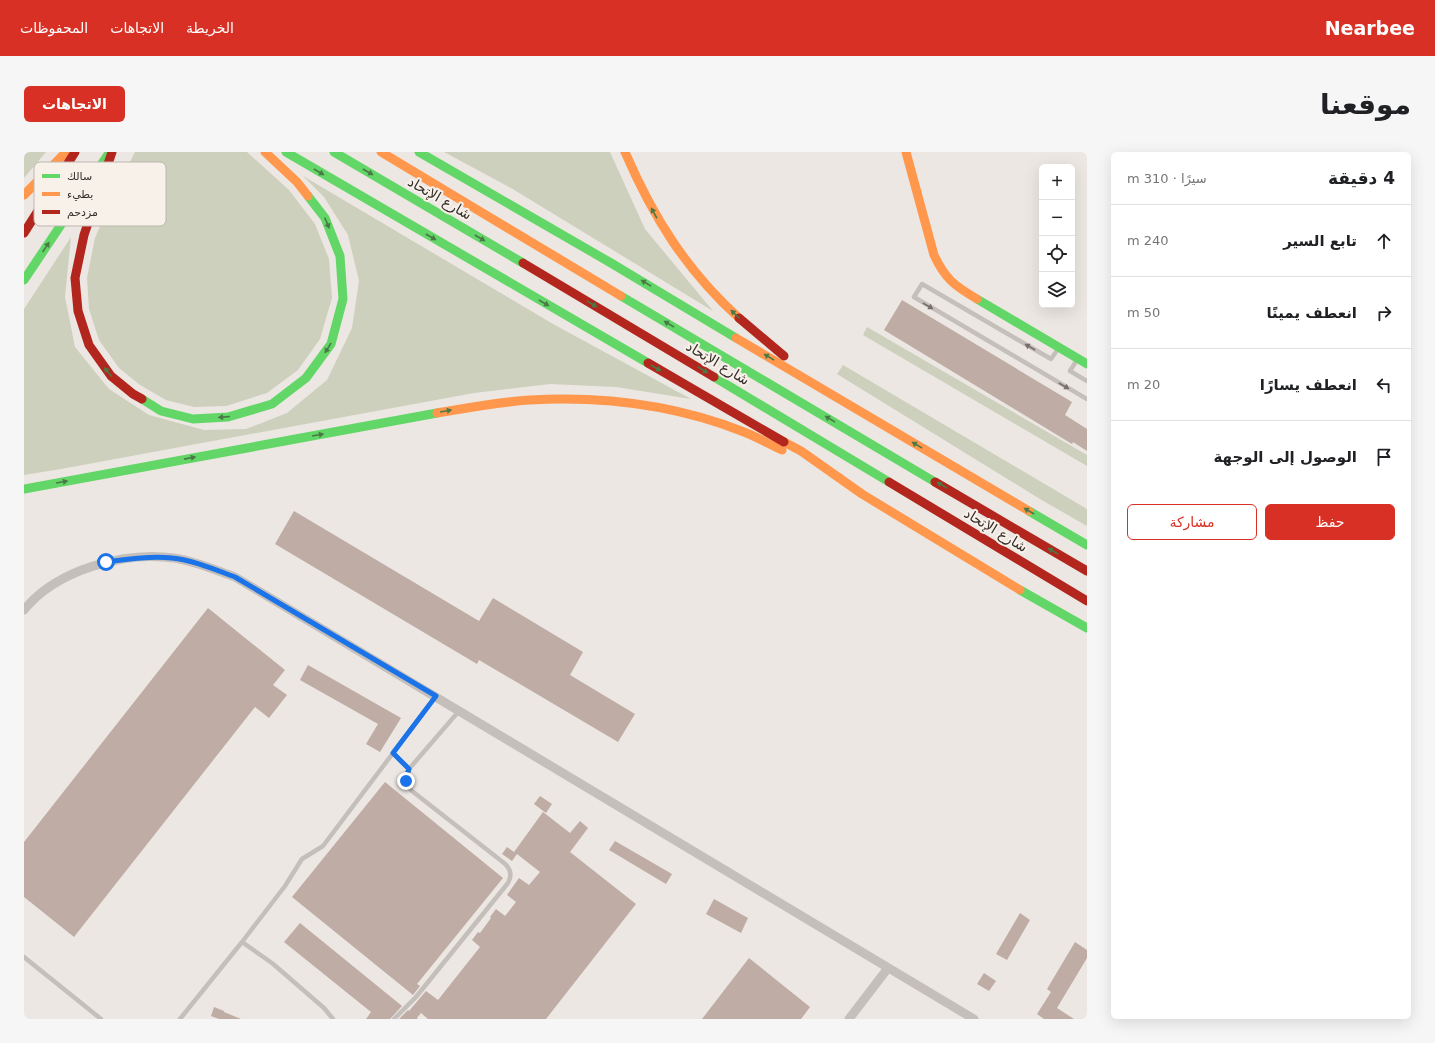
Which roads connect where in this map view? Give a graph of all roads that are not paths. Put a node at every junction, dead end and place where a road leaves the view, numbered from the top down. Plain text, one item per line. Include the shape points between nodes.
1 (66, 152) edge
2 (75, 152) edge
3 (111, 152) edge
4 (265, 152) edge
5 (286, 152) edge
6 (334, 152) edge
7 (382, 152) edge
8 (419, 152) edge
9 (625, 152) edge
10 (906, 152) edge
11 (56, 162) edge
12 (69, 162) edge
13 (104, 162) edge
14 (108, 162) edge
15 (34, 185) edge
16 (24, 195) edge
17 (34, 217) edge
18 (61, 226) edge
19 (87, 226) edge
20 (24, 233) edge
21 (24, 280) edge
22 (1059, 347) junction
23 (1078, 358) junction
24 (1087, 364) edge
25 (1087, 381) edge
26 (1087, 399) edge
27 (866, 414) junction
28 (24, 489) edge
29 (862, 494) junction
30 (1087, 545) edge
31 (1087, 571) edge
32 (1087, 600) edge
33 (24, 610) edge
34 (1087, 628) edge
35 (436, 696) junction
36 (459, 710) junction
37 (393, 753) junction
38 (409, 769) junction
39 (242, 942) junction
40 (24, 957) edge
41 (888, 968) junction
42 (101, 1019) edge
43 (180, 1019) edge
44 (333, 1019) edge
45 (394, 1019) edge
46 (849, 1019) edge
47 (974, 1019) edge

1 - 11 main road
2 - 12 main road
13 -> 3 main road
14 -> 3 main road
4 -> 19 main road via 297,182 325,218 340,256 343,299 331,344 306,378 272,404 228,417 193,419 161,410 133,394 111,376 89,345 78,312 75,278
5 -> 29 main road via 801,451
6 -> 32 main road, شارع الإتحاد
31 -> 7 main road, شارع الإتحاد via 536,246
27 -> 8 main road
27 -> 9 main road via 769,345 721,301 663,229 639,187
10 - 22 main road via 934,255 948,279 962,291
15 - 16 main road
17 - 20 main road
21 -> 18 main road
22 - 23 main road
22 -> 26 lane via 1051,360 922,284 914,297
23 - 24 main road
23 - 25 lane via 1070,371
30 -> 27 main road
28 -> 29 main road via 466,408 529,400 590,400 646,405 705,418 745,432 789,453
29 - 34 main road
33 - 35 street via 53,585 80,571 106,562 137,557 174,558 235,577
35 - 36 street
35 - 37 lane
36 - 38 lane
36 - 41 street
37 - 38 lane
37 - 39 lane via 322,846 302,859 285,886
38 - 45 lane via 406,781 412,791 504,863 509,869 510,876 508,884 421,991
39 - 43 lane
39 - 44 lane via 272,964 324,1008
40 - 42 lane
41 - 46 street
41 - 47 street

